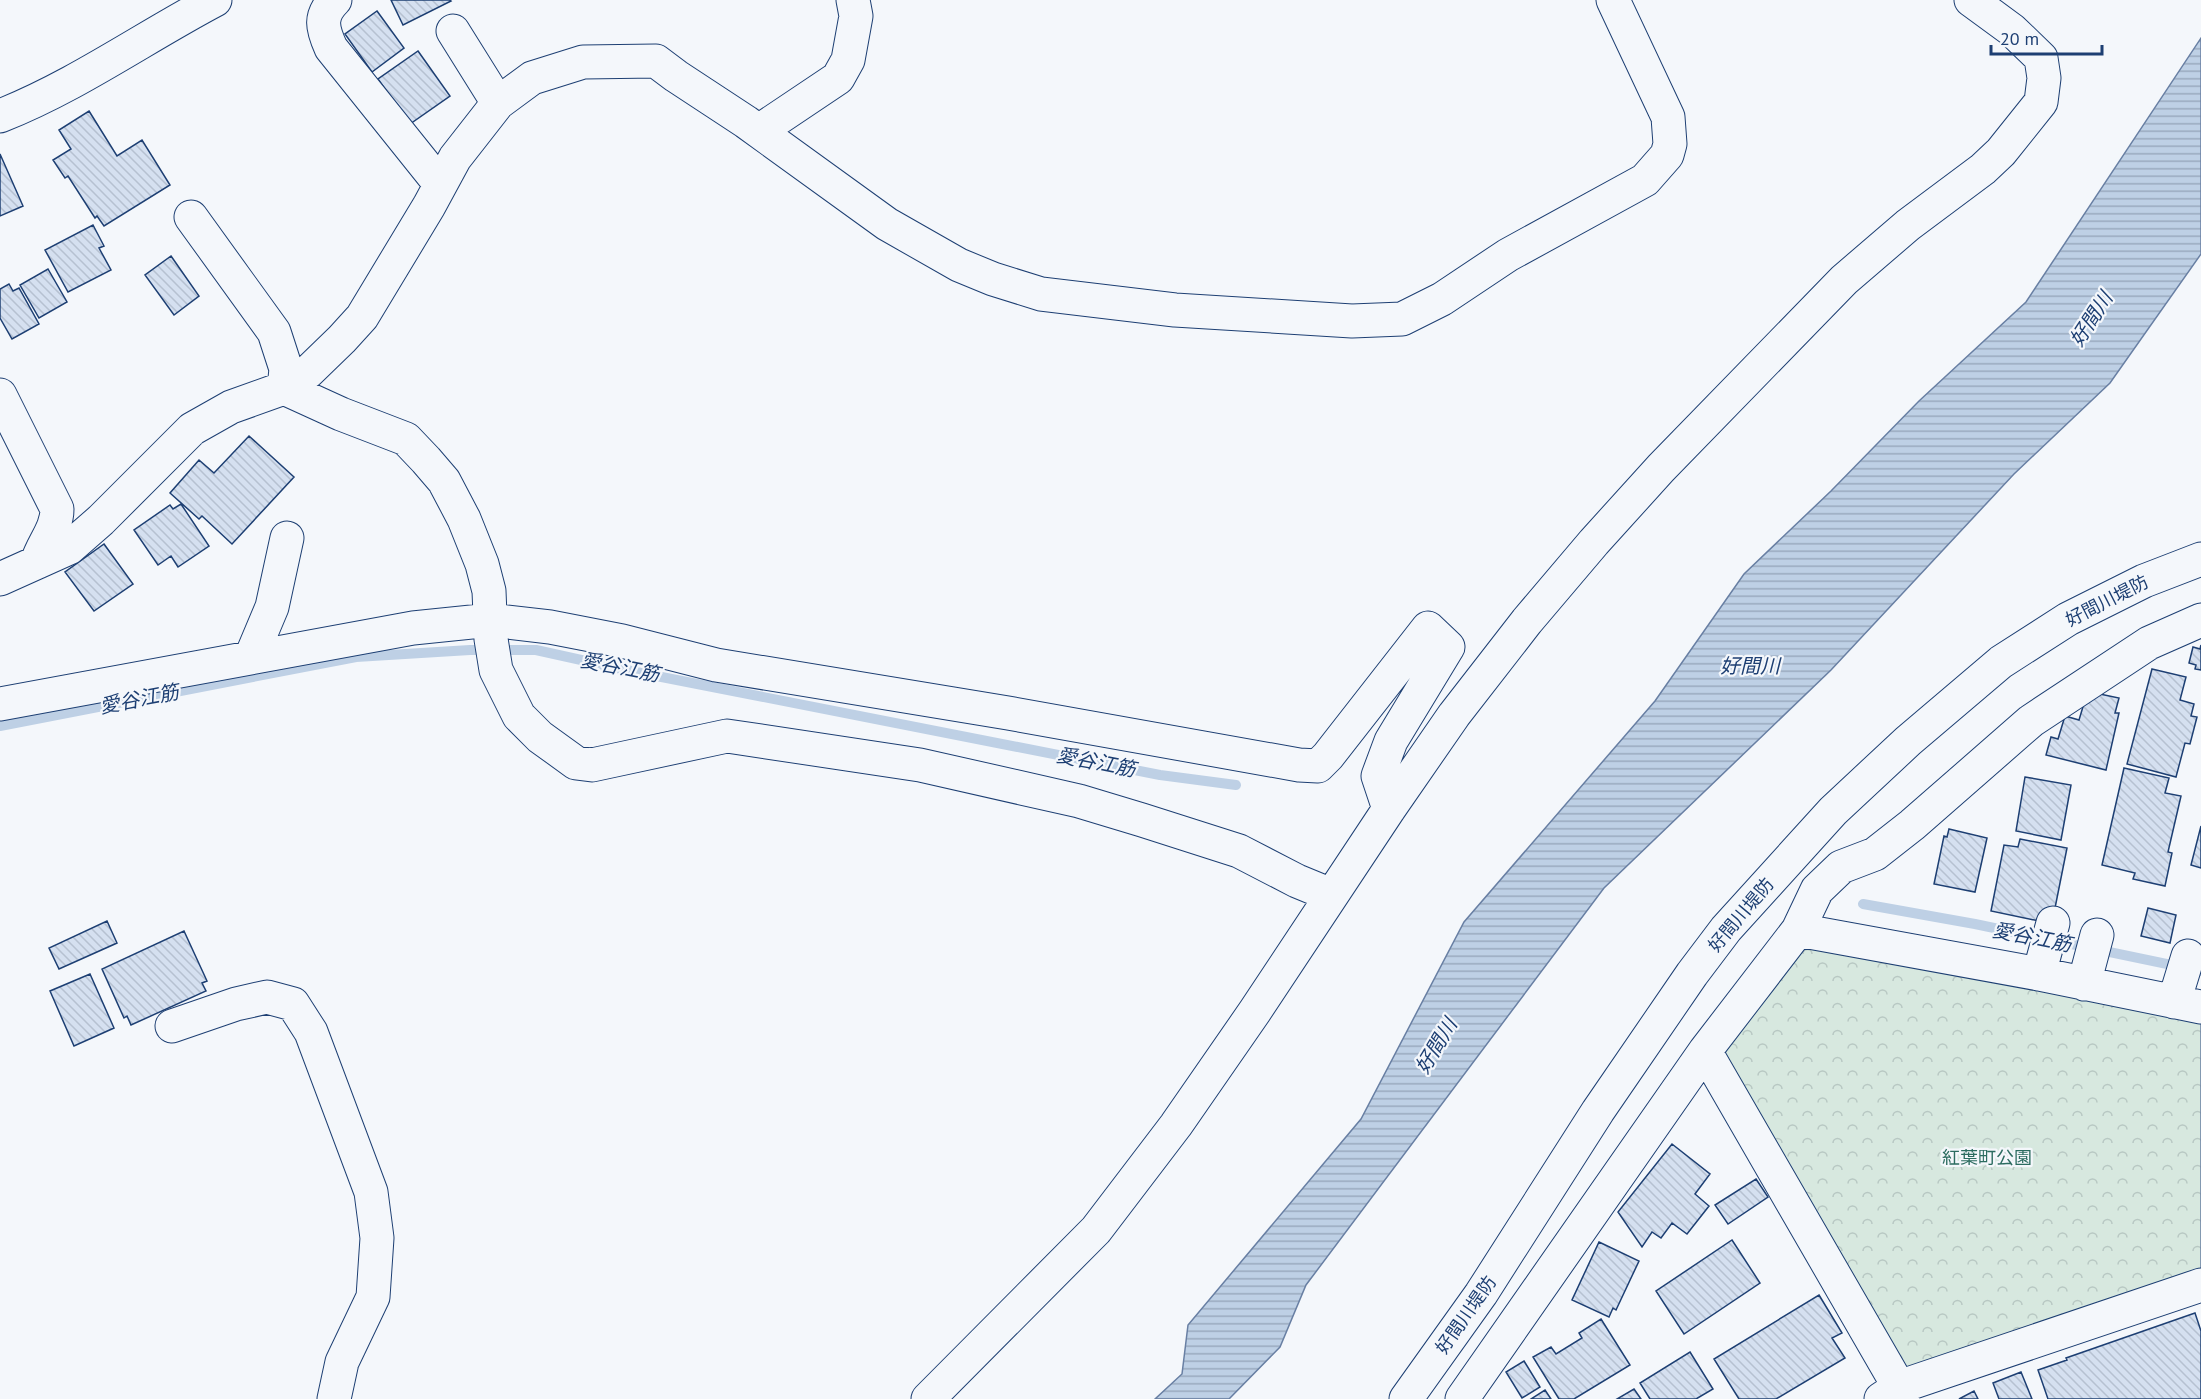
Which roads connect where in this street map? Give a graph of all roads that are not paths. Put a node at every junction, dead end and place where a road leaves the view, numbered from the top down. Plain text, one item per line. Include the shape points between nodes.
1 (215, 0) edge
2 (335, 0) edge
3 (853, 0) edge
4 (1613, 0) edge
5 (1971, 0) edge
6 (453, 31) dead end
7 (498, 103) junction
8 (0, 116) edge
9 (759, 131) junction
10 (440, 184) junction
11 (191, 217) dead end
12 (284, 388) junction
13 (0, 395) edge
14 (287, 538) dead end
15 (2201, 559) edge
16 (37, 562) junction
17 (0, 579) edge
18 (491, 620) junction
19 (2201, 620) edge
20 (251, 657) junction
21 (0, 704) edge
22 (1389, 809) junction
23 (1331, 895) junction
24 (2053, 922) dead end
25 (1798, 930) junction
26 (2097, 935) dead end
27 (2188, 956) dead end
28 (2039, 974) junction
29 (2084, 984) junction
30 (2188, 1004) edge
31 (172, 1026) dead end
32 (1705, 1051) junction
33 (2201, 1286) edge
34 (1894, 1395) edge
35 (334, 1399) edge
36 (928, 1399) edge
37 (1406, 1399) edge
38 (1462, 1399) edge

1 - 8 street via 97,69
2 - 10 street via 324,18 324,33 331,48
3 - 9 street via 856,16 848,60 838,78
4 - 9 street via 1668,117 1667,155 1646,180 1508,255 1442,299 1402,320 1352,321 1174,310 1041,294 959,265 887,224
5 - 22 street via 2012,30 2041,58 2041,102 1983,169 1908,225 1844,280 1661,468 1527,621 1454,715
6 - 7 street
7 - 9 street via 532,78 583,62 656,61
7 - 10 street
10 - 12 street via 362,317 309,371
11 - 12 street via 274,332 286,369
12 - 16 street via 231,407 192,429 69,548
12 - 18 street via 406,439 426,460 444,481 464,519 482,564
13 - 16 street via 57,509 57,522
14 - 20 street via 272,607
15 - 37 street, 好間川堤防 via 2144,581 2068,620 2001,662 1908,741 1816,829 1726,929 1692,974 1598,1111 1481,1294
16 - 17 street
18 - 20 street via 412,628
18 - 22 street via 622,641 716,665 1318,766 1428,628 1448,647 1391,741 1378,776
18 - 23 street via 496,670 519,716 576,763 592,765 727,736 920,765 1079,801 1181,832 1239,851
19 - 25 street via 2149,643 2031,722 1875,854 1841,867 1818,890
20 - 21 street
22 - 23 street
23 - 36 street via 1176,1125 1096,1230
24 - 28 street
25 - 28 street
25 - 32 street
26 - 29 street
27 - 30 street
28 - 29 street
29 - 30 street
31 - 35 street via 267,997 293,1004 310,1032 371,1192 377,1238 373,1297 342,1362
32 - 34 street
32 - 38 street
33 - 34 street

